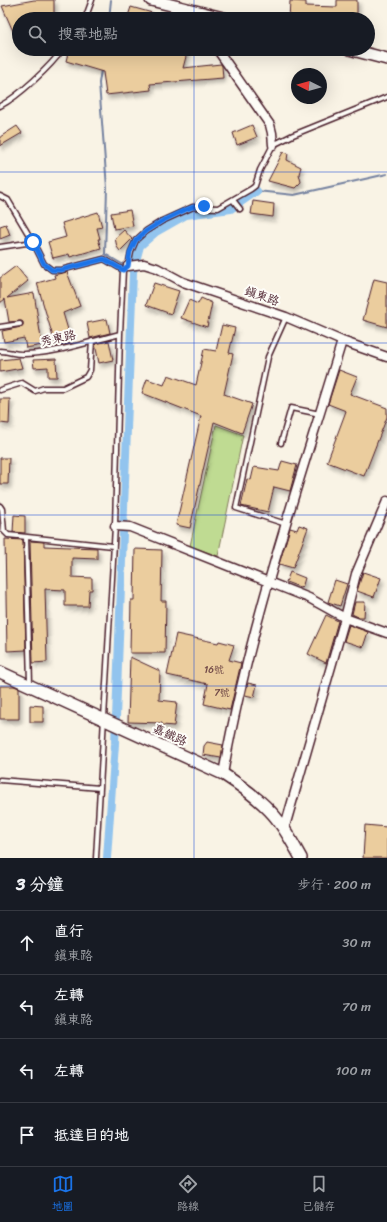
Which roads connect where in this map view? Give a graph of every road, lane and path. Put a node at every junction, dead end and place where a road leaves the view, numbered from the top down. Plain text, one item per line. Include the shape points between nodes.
1 (92, 0) edge
2 (151, 0) edge
3 (88, 12) edge
4 (185, 12) edge
5 (57, 56) edge
6 (222, 56) edge
7 (375, 56) edge
8 (387, 59) edge
9 (387, 97) edge
10 (0, 106) edge
11 (274, 145) junction
12 (0, 196) edge
13 (233, 200) junction
14 (240, 210) dead end
15 (33, 242) junction
16 (0, 247) edge
17 (126, 268) junction
18 (286, 317) junction
19 (20, 324) dead end
20 (0, 327) edge
21 (120, 334) junction
22 (92, 341) junction
23 (342, 341) junction
24 (0, 351) edge
25 (387, 357) edge
26 (0, 390) edge
27 (320, 414) junction
28 (281, 443) dead end
29 (387, 501) edge
30 (0, 506) edge
31 (286, 525) junction
32 (118, 526) junction
33 (26, 537) junction
34 (114, 546) junction
35 (270, 582) junction
36 (345, 618) junction
37 (387, 633) edge
38 (0, 672) edge
39 (30, 686) junction
40 (106, 721) junction
41 (223, 774) junction
42 (0, 780) edge
43 (100, 788) junction
44 (284, 830) junction
45 (96, 858) edge
46 (301, 858) edge

1 - 3 lane
2 - 4 street
5 - 10 lane via 10,101
6 - 11 street via 270,125
7 - 8 street
9 - 11 lane via 293,134
11 - 13 lane via 260,170 255,186
12 - 15 lane via 8,200
13 - 14 lane
13 - 17 lane via 218,208 193,207 146,231 136,240
15 - 16 lane
15 - 17 lane via 44,264 52,270 104,259
17 - 18 street, 鎮東路 via 144,264 183,282
17 - 21 lane
18 - 23 street, 鎮東路
18 - 31 lane via 268,357 236,508
19 - 20 lane
21 - 22 lane, 秀東路
21 - 32 lane
22 - 24 lane, 秀東路 via 50,352 23,354
22 - 26 lane via 90,370 86,377 63,388 44,388 35,391 22,383
23 - 25 street, 鎮東路
23 - 27 street
27 - 28 lane via 291,408
27 - 31 street
29 - 36 street via 356,574
30 - 33 lane via 4,531 8,535
31 - 35 street
32 - 34 lane
32 - 35 street via 130,527
33 - 34 lane
33 - 39 lane
34 - 40 lane
35 - 36 street via 309,598
35 - 41 street via 241,684
36 - 37 street
36 - 44 street
38 - 39 street, 嘉鐵路
39 - 40 street, 嘉鐵路
40 - 41 street, 嘉鐵路
40 - 43 lane
41 - 44 street, 嘉鐵路 via 247,790 271,812
42 - 43 lane
43 - 45 lane
44 - 46 street, 嘉鐵路

